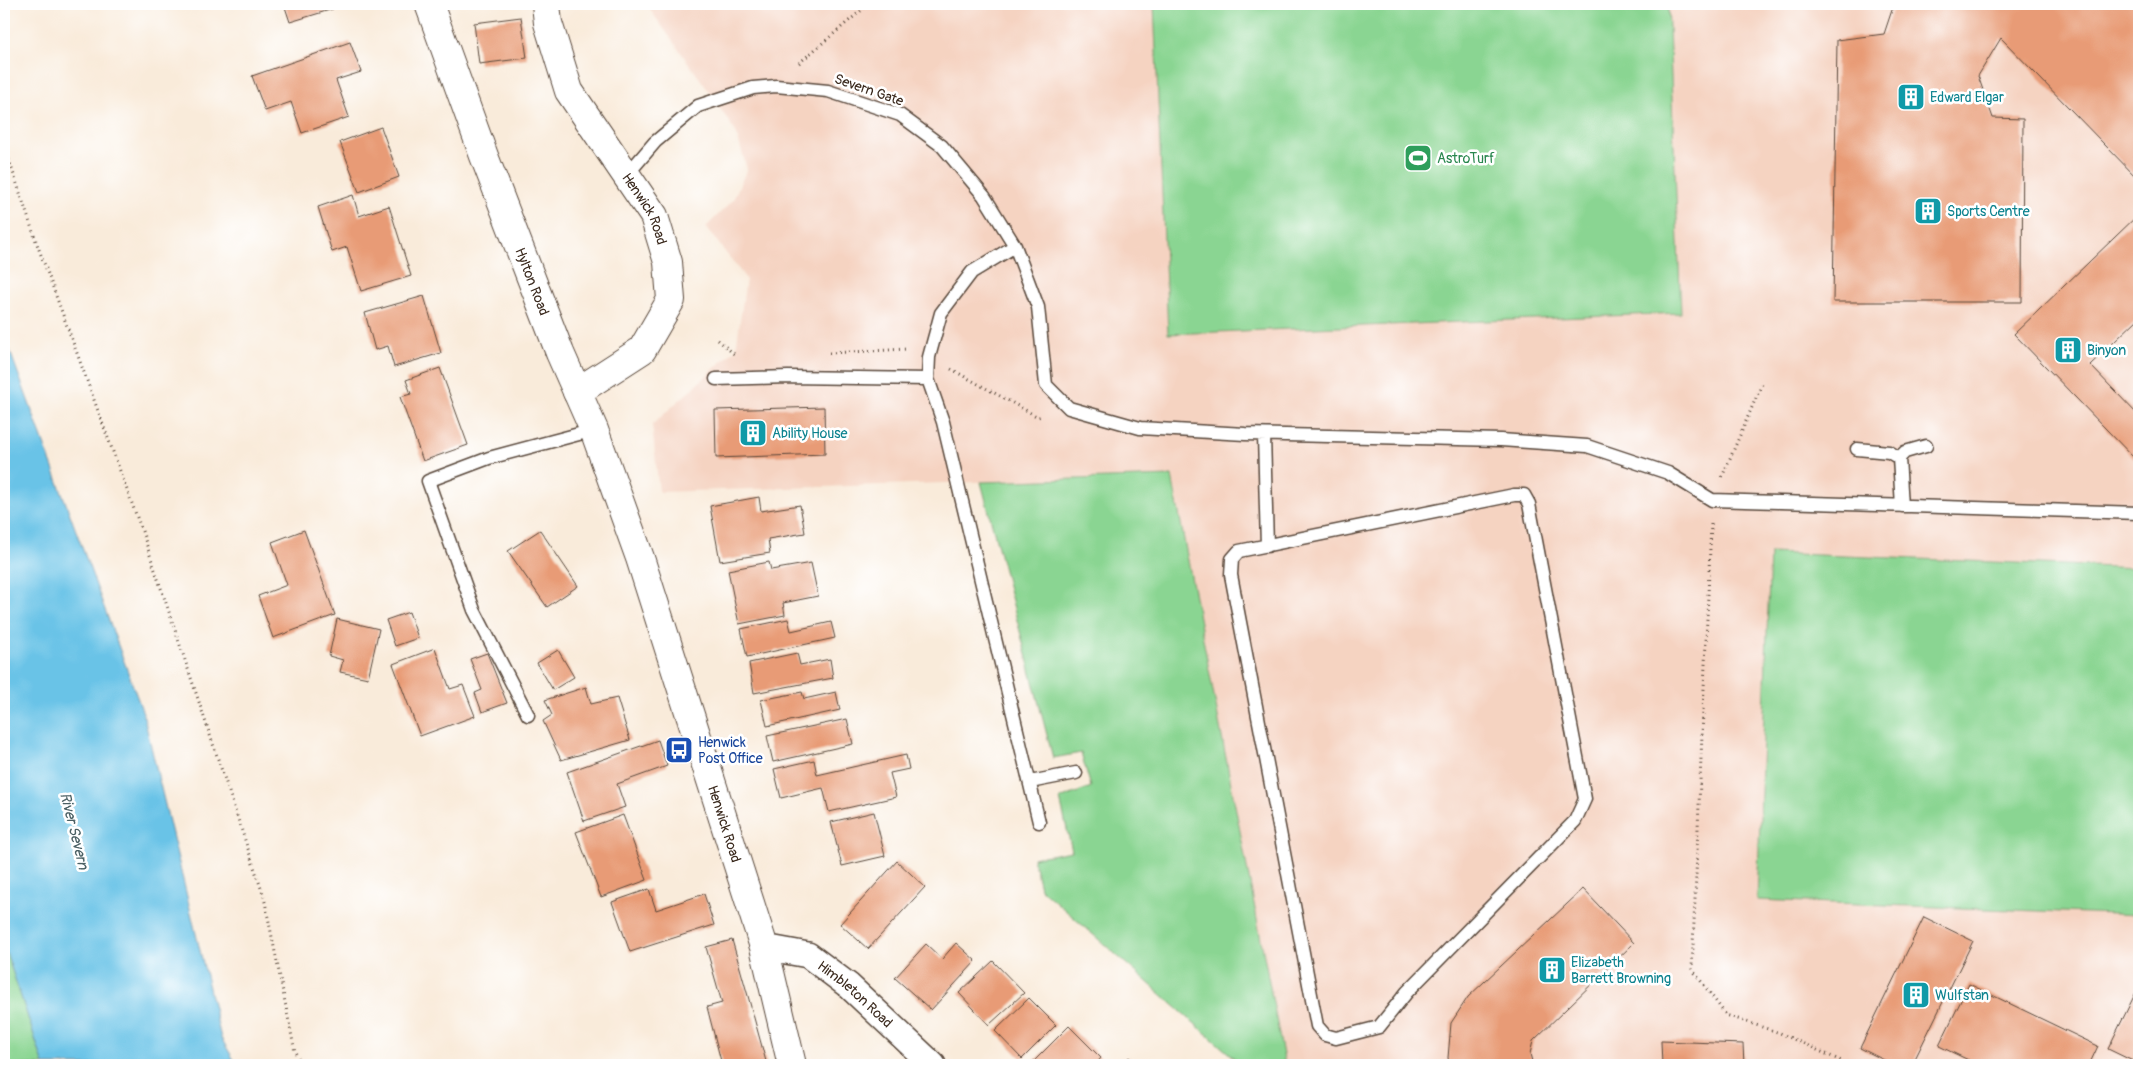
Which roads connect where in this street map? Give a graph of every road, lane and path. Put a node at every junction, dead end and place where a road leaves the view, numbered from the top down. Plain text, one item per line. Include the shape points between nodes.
1 (429, 4) edge
2 (546, 4) edge
3 (869, 4) edge
4 (776, 86) junction
5 (4, 145) edge
6 (625, 177) junction
7 (1015, 246) junction
8 (716, 379) dead end
9 (928, 379) junction
10 (1762, 384) dead end
11 (577, 392) junction
12 (594, 430) junction
13 (1264, 435) junction
14 (1926, 446) dead end
15 (1857, 449) dead end
16 (1899, 458) junction
17 (1712, 500) junction
18 (1902, 506) junction
19 (2139, 513) edge
20 (1267, 546) junction
21 (640, 558) joint
22 (528, 715) dead end
23 (1076, 773) dead end
24 (1030, 782) junction
25 (1039, 822) dead end
26 (764, 948) junction
27 (302, 1065) edge
28 (792, 1065) edge
29 (933, 1065) edge
30 (1850, 1065) edge

1 - 11 main road, Hylton Road via 484,156
2 - 6 main road, Henwick Road via 548,23 569,92
3 - 4 path via 792,69 777,68
4 - 6 lane, Severn Gate via 754,88 698,106 654,142
4 - 7 lane, Severn Gate via 828,91 900,115 942,146 984,196
5 - 27 path via 142,530 264,897 295,1052
6 - 11 main road, Henwick Road via 654,216 668,262 670,300 642,350
7 - 9 lane via 972,272 940,312 929,357
7 - 13 lane, Severn Gate via 1038,307 1046,385 1069,408 1140,428
8 - 9 lane
9 - 24 lane via 945,431
10 - 17 path
11 - 12 main road, Hylton Road
12 - 21 main road, Hylton Road
12 - 22 lane via 488,458 428,481 474,610
13 - 17 lane, Severn Gate via 1501,440 1587,446 1668,473
13 - 20 lane
14 - 16 lane via 1904,452
15 - 16 lane via 1889,452
16 - 18 lane
17 - 18 lane
17 - 30 path via 1692,969 1726,1015 1780,1033
18 - 19 lane
20 - 20 lane via 1524,495 1529,504 1585,799 1576,822 1407,992 1378,1027 1336,1038 1325,1035 1316,1026 1231,575 1232,559 1239,552
21 - 26 main road, Henwick Road
23 - 24 lane
24 - 25 lane
26 - 28 main road, Henwick Road
26 - 29 street, Himbleton Road via 808,955 849,986

